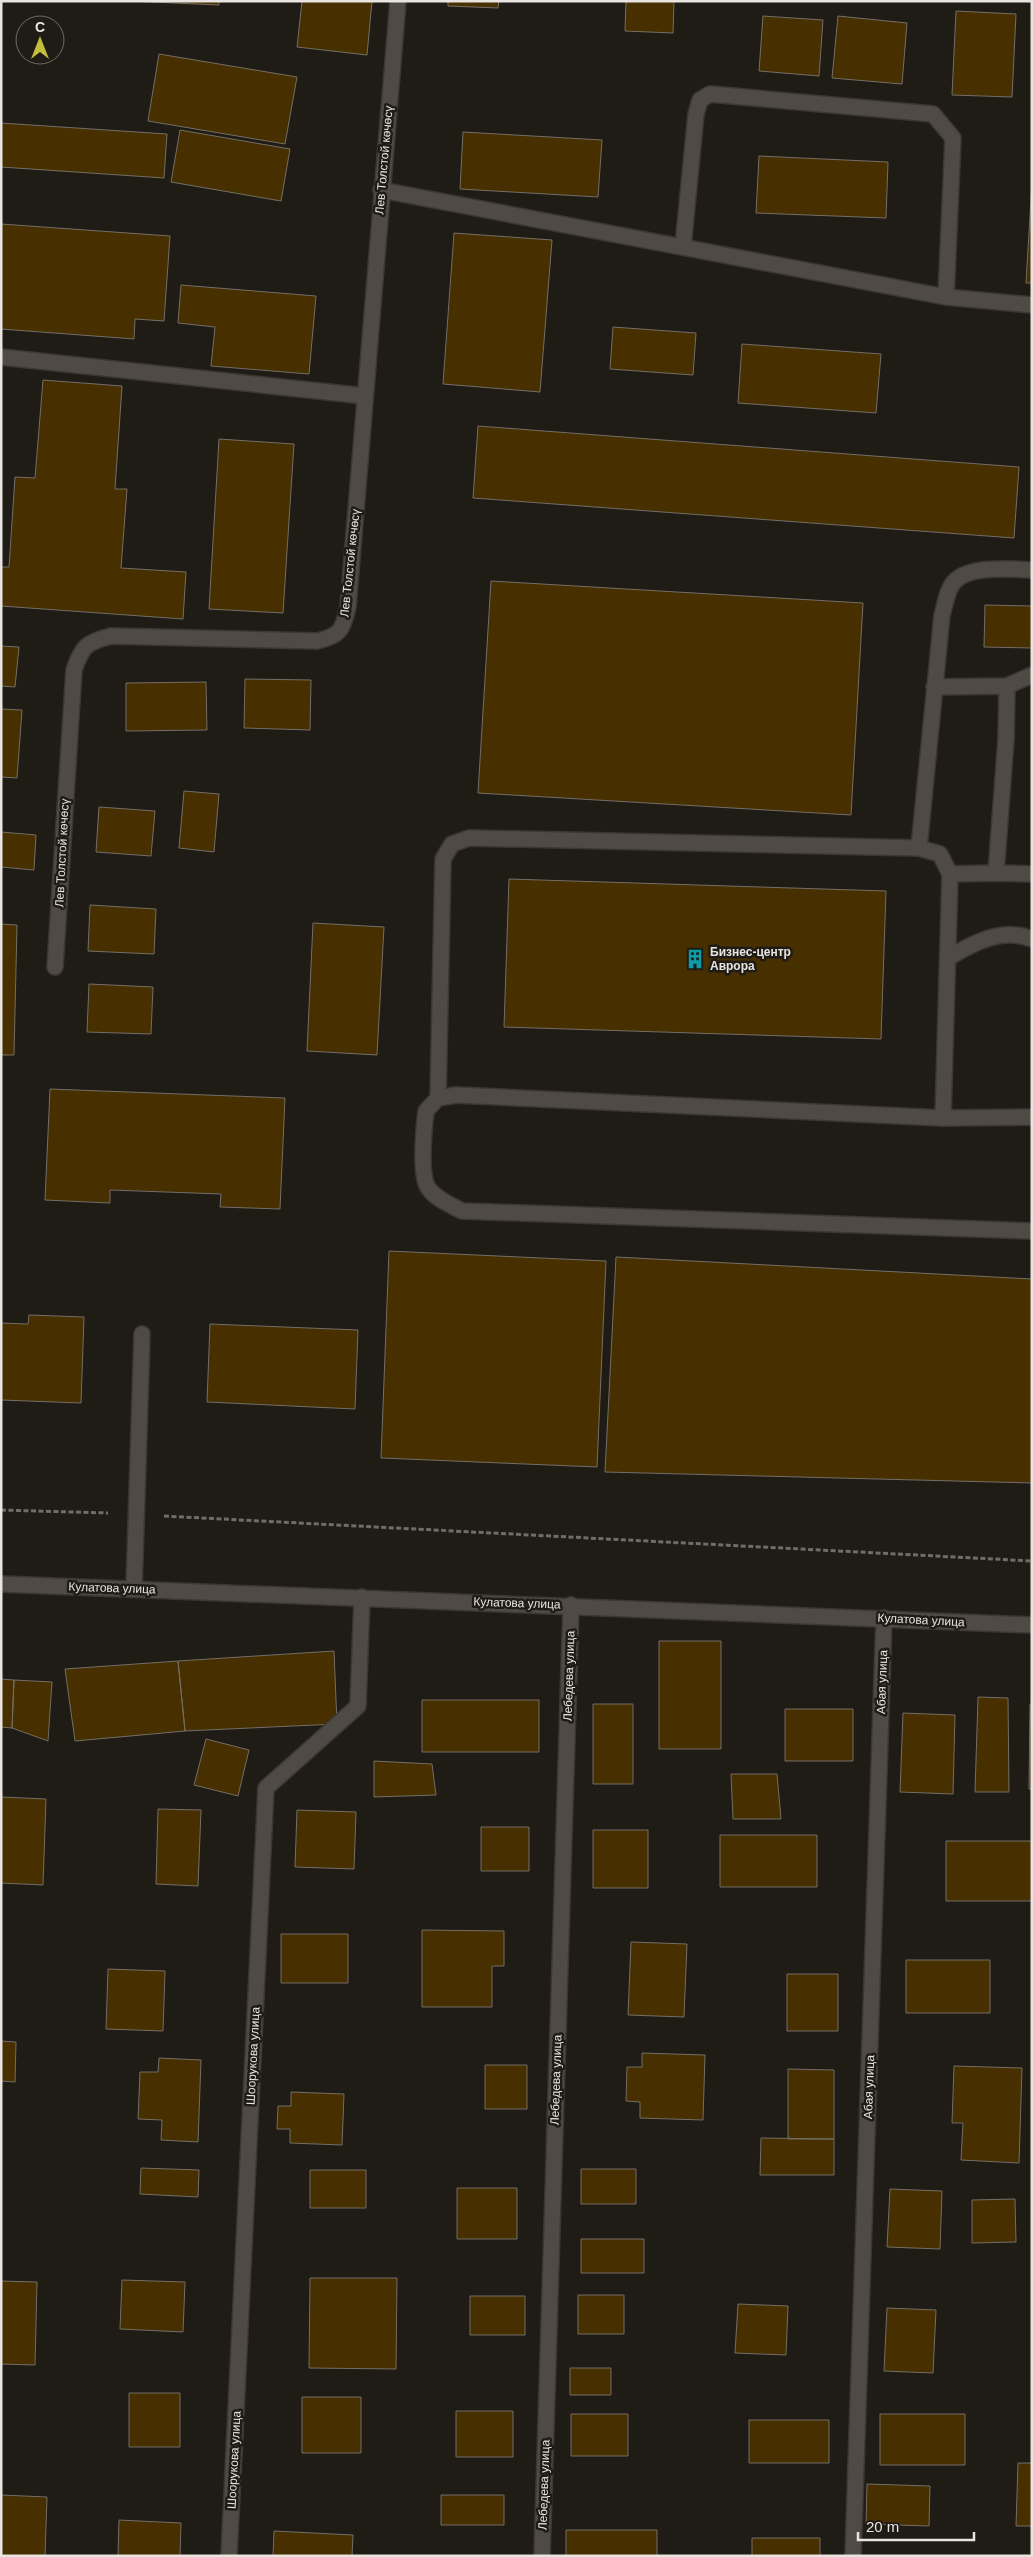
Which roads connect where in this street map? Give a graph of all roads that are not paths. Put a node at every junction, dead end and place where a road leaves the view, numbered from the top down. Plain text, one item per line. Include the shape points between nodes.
1 (398, 1) edge
2 (382, 190) junction
3 (683, 246) junction
4 (946, 297) junction
5 (1032, 305) edge
6 (1, 357) edge
7 (365, 396) junction
8 (1032, 570) edge
9 (1032, 675) edge
10 (1007, 686) junction
11 (934, 687) junction
12 (919, 848) junction
13 (996, 873) junction
14 (950, 874) junction
15 (1032, 874) edge
16 (1032, 939) edge
17 (948, 958) junction
18 (56, 967) dead end
19 (438, 1098) junction
20 (944, 1118) junction
21 (1032, 1118) edge
22 (1032, 1232) edge
23 (142, 1334) dead end
24 (1, 1584) edge
25 (134, 1589) junction
26 (362, 1597) junction
27 (571, 1605) junction
28 (884, 1618) junction
29 (1032, 1625) edge
30 (229, 2556) edge
31 (542, 2556) edge
32 (853, 2556) edge

1 - 2 street, Лев Толстой көчөсү
2 - 3 street
2 - 7 street, Лев Толстой көчөсү
3 - 4 street
3 - 4 street via 696,114 700,100 710,94 934,114 952,138
4 - 5 street
6 - 7 street
7 - 18 street, Лев Толстой көчөсү via 348,607 344,625 334,637 317,641 111,636 91,641 79,653 74,670
8 - 11 street via 975,571 955,581 942,615
9 - 10 street
10 - 11 street
10 - 13 street via 1002,820
11 - 12 street
12 - 14 street via 940,854
12 - 19 street via 469,838 452,844 443,859
13 - 14 street
13 - 15 street
14 - 17 street
16 - 17 street via 1000,934 972,944
17 - 20 street
19 - 20 street via 456,1095
19 - 22 street via 426,1111 424,1166 428,1188 442,1201 462,1211
20 - 21 street
23 - 25 street
24 - 25 street, Кулатова улица
25 - 26 street, Кулатова улица
26 - 27 street, Кулатова улица
26 - 30 street, Шоорукова улица via 358,1706 266,1788
27 - 28 street, Кулатова улица
27 - 31 street, Лебедева улица
28 - 29 street, Кулатова улица
28 - 32 street, Абая улица

